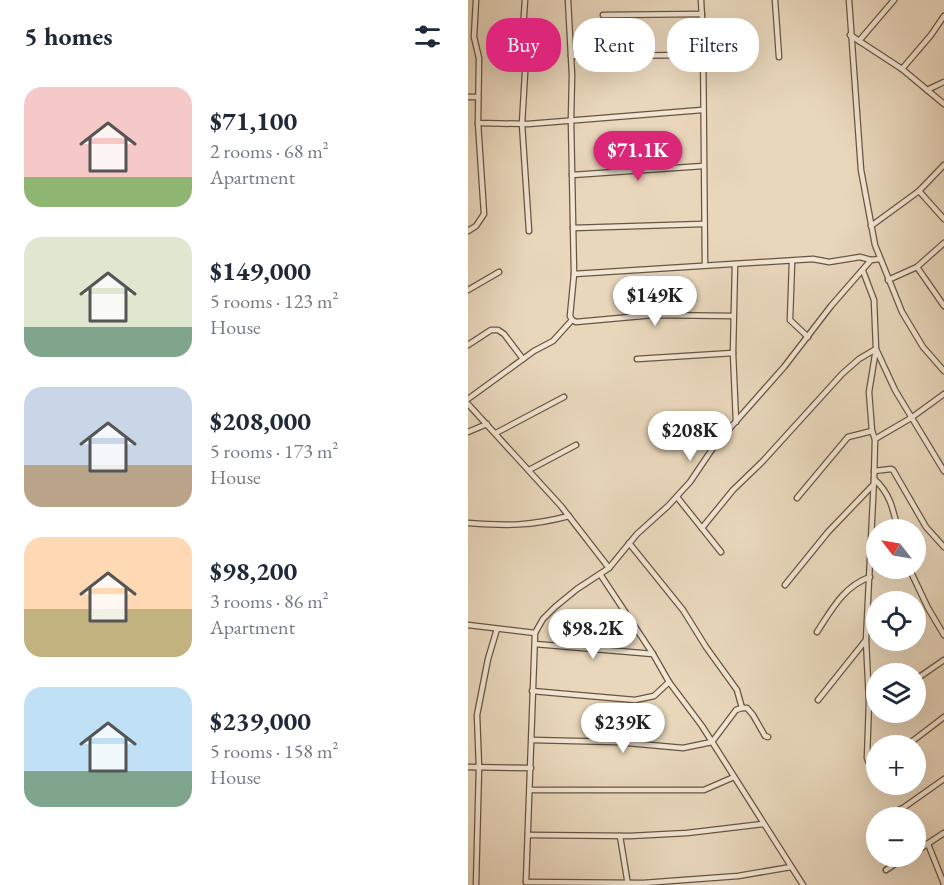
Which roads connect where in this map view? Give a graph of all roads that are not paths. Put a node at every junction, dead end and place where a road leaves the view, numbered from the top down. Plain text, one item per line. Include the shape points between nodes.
1 (476, 0) edge
2 (525, 0) edge
3 (568, 0) edge
4 (701, 0) edge
5 (775, 0) edge
6 (849, 0) edge
7 (894, 0) edge
8 (702, 14) junction
9 (603, 15) dead end
10 (944, 16) edge
11 (702, 18) edge
12 (850, 35) junction
13 (859, 41) junction
14 (667, 55) edge
15 (571, 56) junction
16 (779, 57) dead end
17 (902, 69) junction
18 (703, 72) edge
19 (944, 82) edge
20 (927, 90) junction
21 (468, 97) edge
22 (478, 97) junction
23 (944, 104) edge
24 (702, 110) junction
25 (571, 120) junction
26 (478, 123) junction
27 (522, 124) junction
28 (944, 165) edge
29 (703, 166) junction
30 (572, 175) junction
31 (919, 191) junction
32 (944, 219) edge
33 (704, 224) junction
34 (871, 226) junction
35 (573, 228) junction
36 (468, 231) edge
37 (529, 231) dead end
38 (944, 243) edge
39 (880, 259) junction
40 (871, 260) junction
41 (792, 262) junction
42 (735, 264) junction
43 (705, 265) junction
44 (917, 267) junction
45 (863, 271) junction
46 (499, 272) dead end
47 (574, 274) junction
48 (888, 280) junction
49 (468, 290) edge
50 (944, 306) edge
51 (734, 316) junction
52 (572, 320) junction
53 (808, 337) junction
54 (468, 345) edge
55 (876, 349) junction
56 (733, 353) junction
57 (523, 359) junction
58 (637, 359) dead end
59 (944, 371) edge
60 (944, 394) edge
61 (564, 397) dead end
62 (468, 399) edge
63 (468, 404) edge
64 (911, 418) junction
65 (736, 422) junction
66 (487, 424) junction
67 (872, 431) junction
68 (468, 432) edge
69 (496, 433) junction
70 (875, 440) junction
71 (576, 445) dead end
72 (942, 462) edge
73 (529, 470) junction
74 (874, 471) junction
75 (944, 471) edge
76 (874, 482) junction
77 (677, 497) junction
78 (797, 498) dead end
79 (569, 516) junction
80 (872, 519) edge
81 (895, 519) edge
82 (468, 523) edge
83 (702, 528) junction
84 (629, 543) junction
85 (944, 547) edge
86 (721, 552) dead end
87 (609, 568) junction
88 (600, 574) junction
89 (866, 579) edge
90 (914, 579) edge
91 (785, 585) dead end
92 (468, 625) edge
93 (497, 629) junction
94 (817, 632) dead end
95 (535, 633) junction
96 (944, 635) edge
97 (866, 640) edge
98 (535, 644) junction
99 (653, 654) junction
100 (944, 660) edge
101 (926, 672) edge
102 (669, 682) junction
103 (532, 691) junction
104 (818, 700) dead end
105 (742, 708) junction
106 (944, 717) edge
107 (920, 735) edge
108 (768, 737) dead end
109 (532, 740) junction
110 (712, 741) junction
111 (468, 767) edge
112 (478, 767) junction
113 (531, 768) junction
114 (734, 777) junction
115 (944, 779) edge
116 (530, 790) junction
117 (904, 807) edge
118 (763, 824) junction
119 (944, 833) edge
120 (528, 835) junction
121 (620, 836) junction
122 (928, 844) joint
123 (791, 867) junction
124 (890, 867) edge
125 (886, 870) dead end
126 (728, 877) junction
127 (526, 883) edge
128 (628, 884) edge
129 (944, 884) edge
130 (476, 885) edge
131 (729, 885) edge
132 (803, 885) edge

1 - 22 street
2 - 27 street
3 - 15 street
4 - 8 street
5 - 16 street
6 - 12 street
7 - 13 street
8 - 9 street
8 - 11 street
10 - 17 street
12 - 13 street
12 - 34 street via 861,170
13 - 17 street
14 - 15 street
15 - 25 street
17 - 20 street
18 - 24 street
19 - 20 street
20 - 23 street
21 - 22 street
22 - 26 street
24 - 25 street
24 - 29 street
25 - 27 street
25 - 30 street
26 - 27 street
26 - 36 street via 484,214
27 - 37 street
28 - 31 street
29 - 30 street
29 - 33 street
30 - 35 street
31 - 32 street
31 - 34 street
33 - 35 street
33 - 43 street
34 - 39 street
35 - 47 street
38 - 44 street
39 - 40 street
39 - 48 street
40 - 41 street via 854,257
40 - 45 street
41 - 42 street
41 - 53 street via 790,320
42 - 43 street
42 - 51 street
43 - 47 street
44 - 48 street
44 - 50 street
45 - 53 street
45 - 55 street via 874,300
46 - 49 street
47 - 52 street
48 - 59 street via 923,347
51 - 52 street
51 - 56 street
52 - 57 street via 553,341
53 - 65 street
54 - 57 street via 491,330 498,330
55 - 64 street
55 - 67 street via 869,392
55 - 83 street via 842,374
56 - 58 street
56 - 65 street
57 - 62 street
60 - 64 street
61 - 69 street
63 - 66 street
64 - 70 street
64 - 72 street
65 - 77 street
66 - 68 street
66 - 69 street
67 - 70 street
67 - 78 street via 848,437
69 - 73 street
70 - 74 street
71 - 73 street
72 - 75 street
73 - 79 street
74 - 76 street
74 - 85 street via 893,470 926,527
76 - 80 street
76 - 81 street via 885,488
76 - 91 street
77 - 83 street
77 - 84 street
79 - 82 street via 501,526
79 - 87 street
83 - 86 street
84 - 87 street
84 - 105 street via 683,610 738,690
87 - 88 street
88 - 95 street via 555,606
88 - 99 street
89 - 94 street via 843,594
90 - 96 street
92 - 93 street
93 - 95 street
93 - 112 street via 477,715
95 - 98 street
97 - 104 street
98 - 99 street
98 - 103 street
99 - 102 street
100 - 101 street
102 - 103 street via 654,696 635,700
102 - 110 street
103 - 109 street
105 - 108 street via 747,708
105 - 110 street
106 - 107 street
109 - 110 street via 683,748
109 - 113 street
110 - 114 street
111 - 112 street
112 - 113 street
112 - 130 street
113 - 116 street
114 - 116 street via 704,790
114 - 118 street
115 - 117 street
116 - 120 street
118 - 121 street
118 - 123 street
119 - 122 street
120 - 121 street
120 - 127 street
121 - 128 street
122 - 129 street
123 - 126 street
123 - 132 street
124 - 125 street
126 - 128 street
126 - 131 street
127 - 128 street

